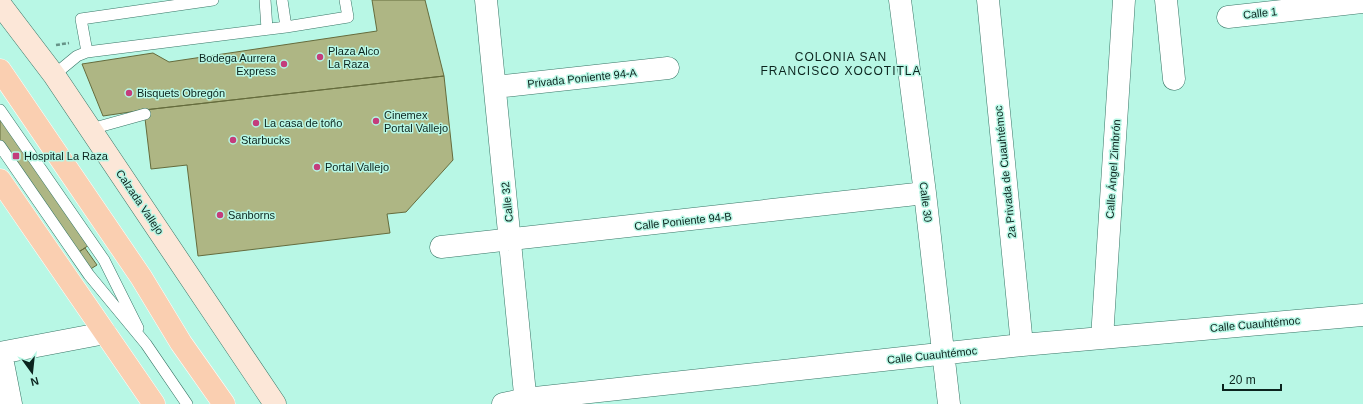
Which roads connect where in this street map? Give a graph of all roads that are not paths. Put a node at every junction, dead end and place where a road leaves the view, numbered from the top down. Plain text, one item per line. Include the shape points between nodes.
1 (214, 0) edge
2 (264, 0) edge
3 (282, 0) edge
4 (345, 0) edge
5 (486, 0) edge
6 (900, 0) edge
7 (988, 0) edge
8 (1124, 0) edge
9 (1166, 0) edge
10 (1363, 2) edge
11 (4, 5) edge
12 (1228, 17) dead end
13 (286, 27) junction
14 (267, 29) junction
15 (87, 52) junction
16 (668, 68) dead end
17 (0, 70) edge
18 (54, 75) junction
19 (1174, 79) dead end
20 (495, 87) junction
21 (0, 110) edge
22 (145, 117) dead end
23 (93, 132) junction
24 (0, 146) edge
25 (0, 180) edge
26 (925, 193) junction
27 (511, 240) junction
28 (440, 247) dead end
29 (1363, 315) edge
30 (105, 334) junction
31 (1102, 338) junction
32 (146, 344) junction
33 (1022, 345) junction
34 (1, 353) edge
35 (944, 354) junction
36 (526, 402) edge
37 (11, 404) edge
38 (154, 404) edge
39 (187, 404) edge
40 (224, 404) edge
41 (275, 404) edge
42 (503, 404) edge
43 (949, 404) edge

1 - 15 lane via 81,19
2 - 14 lane
3 - 13 lane
4 - 13 lane via 348,17
5 - 20 street, Calle 32
6 - 26 street, Calle 30
7 - 33 street, 2a Privada de Cuauhtémoc
8 - 31 street, Calle Ángel Zimbrón
9 - 19 street
10 - 12 street, Calle 1
11 - 18 main road, Calzada Vallejo
13 - 14 lane
14 - 15 lane
15 - 18 lane via 77,56
16 - 20 street, Privada Poniente 94-A
17 - 40 main road
18 - 23 main road, Calzada Vallejo
20 - 27 street, Calle 32
21 - 32 lane via 104,260
22 - 23 lane
23 - 41 main road, Calzada Vallejo
24 - 32 lane via 89,275
25 - 30 main road
26 - 27 street, Calle Poniente 94-B
26 - 35 street, Calle 30
27 - 28 street, Calle Poniente 94-B
27 - 36 street, Calle 32
29 - 31 street, Calle Cuauhtémoc
30 - 34 street
30 - 38 main road
31 - 33 street, Calle Cuauhtémoc
32 - 39 lane
33 - 35 street, Calle Cuauhtémoc
34 - 37 street
35 - 36 street, Calle Cuauhtémoc
35 - 43 street, Calle 30
36 - 42 street, Calle Cuauhtémoc

